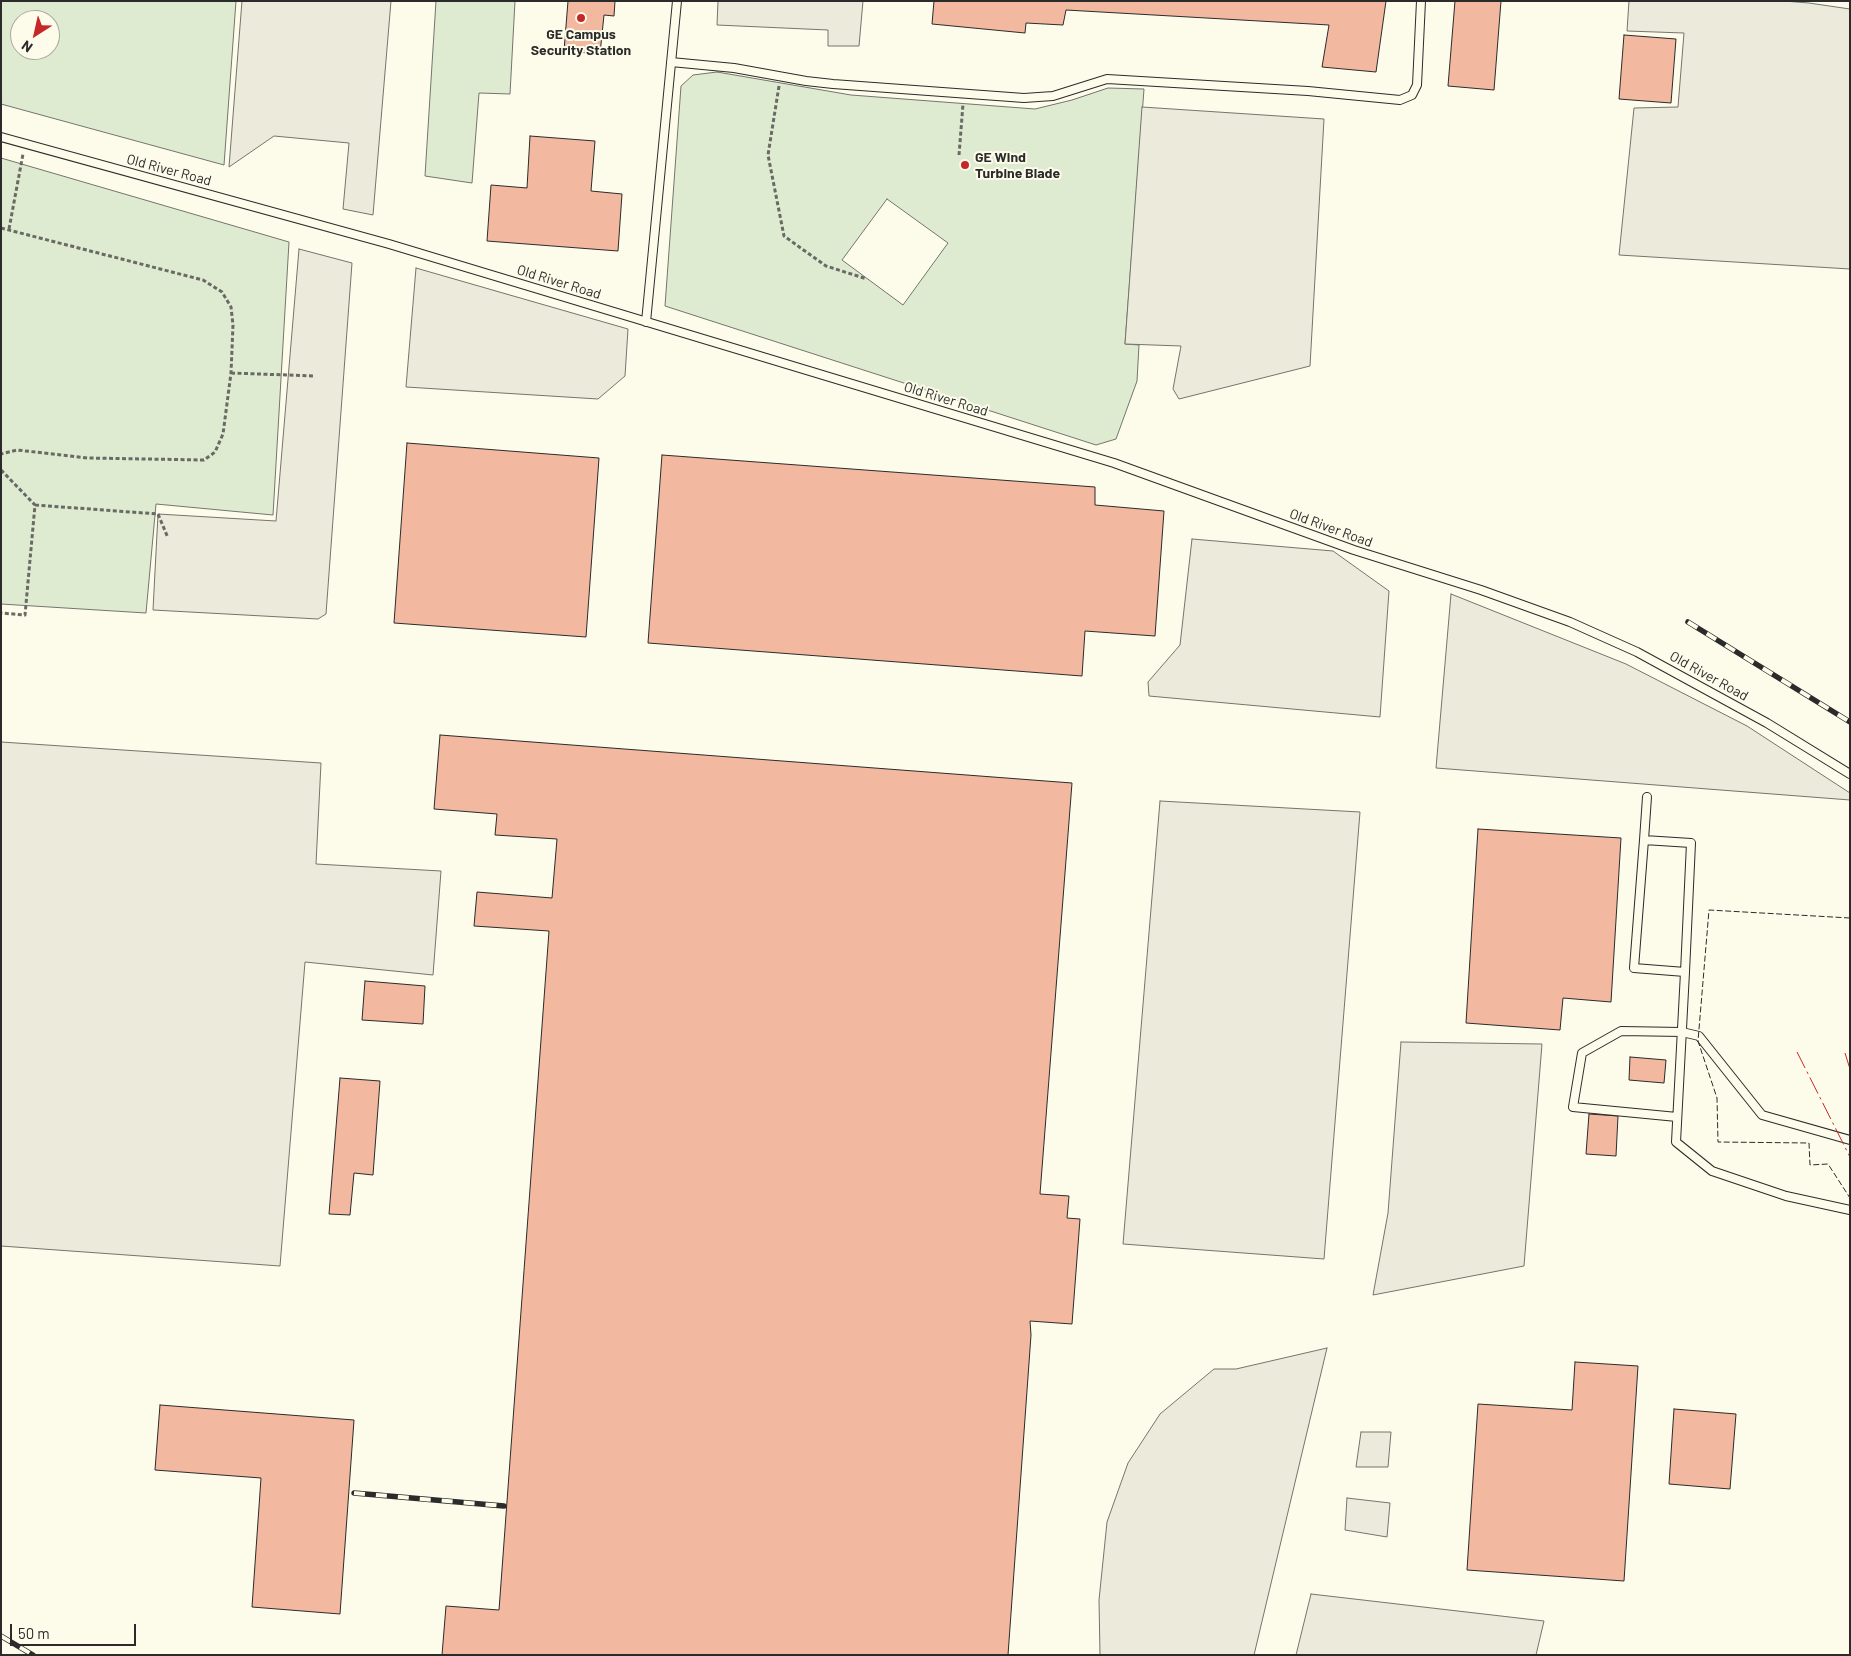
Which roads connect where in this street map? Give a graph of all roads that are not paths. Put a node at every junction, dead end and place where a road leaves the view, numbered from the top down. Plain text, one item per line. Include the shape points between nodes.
1 (677, 1) edge
2 (1421, 1) edge
3 (671, 62) junction
4 (1, 137) edge
5 (646, 322) junction
6 (1850, 774) edge
7 (1647, 797) dead end
8 (1644, 840) junction
9 (1685, 972) junction
10 (1682, 1032) junction
11 (1677, 1117) junction
12 (1850, 1140) edge
13 (1850, 1210) edge

1 - 3 lane
2 - 3 lane via 1417,85 1412,95 1400,100 1106,79 1053,96 1024,98 833,84 734,68
3 - 5 lane
4 - 5 lane, Old River Road via 389,244
5 - 6 lane, Old River Road via 1114,463 1354,550 1570,622 1646,656 1767,723
7 - 8 lane
8 - 9 lane via 1691,842
8 - 9 lane via 1634,968
9 - 10 lane
10 - 11 lane
10 - 11 lane via 1621,1031 1582,1053 1574,1107
10 - 12 lane via 1700,1036 1762,1115
11 - 13 lane via 1676,1142 1712,1171 1786,1196

